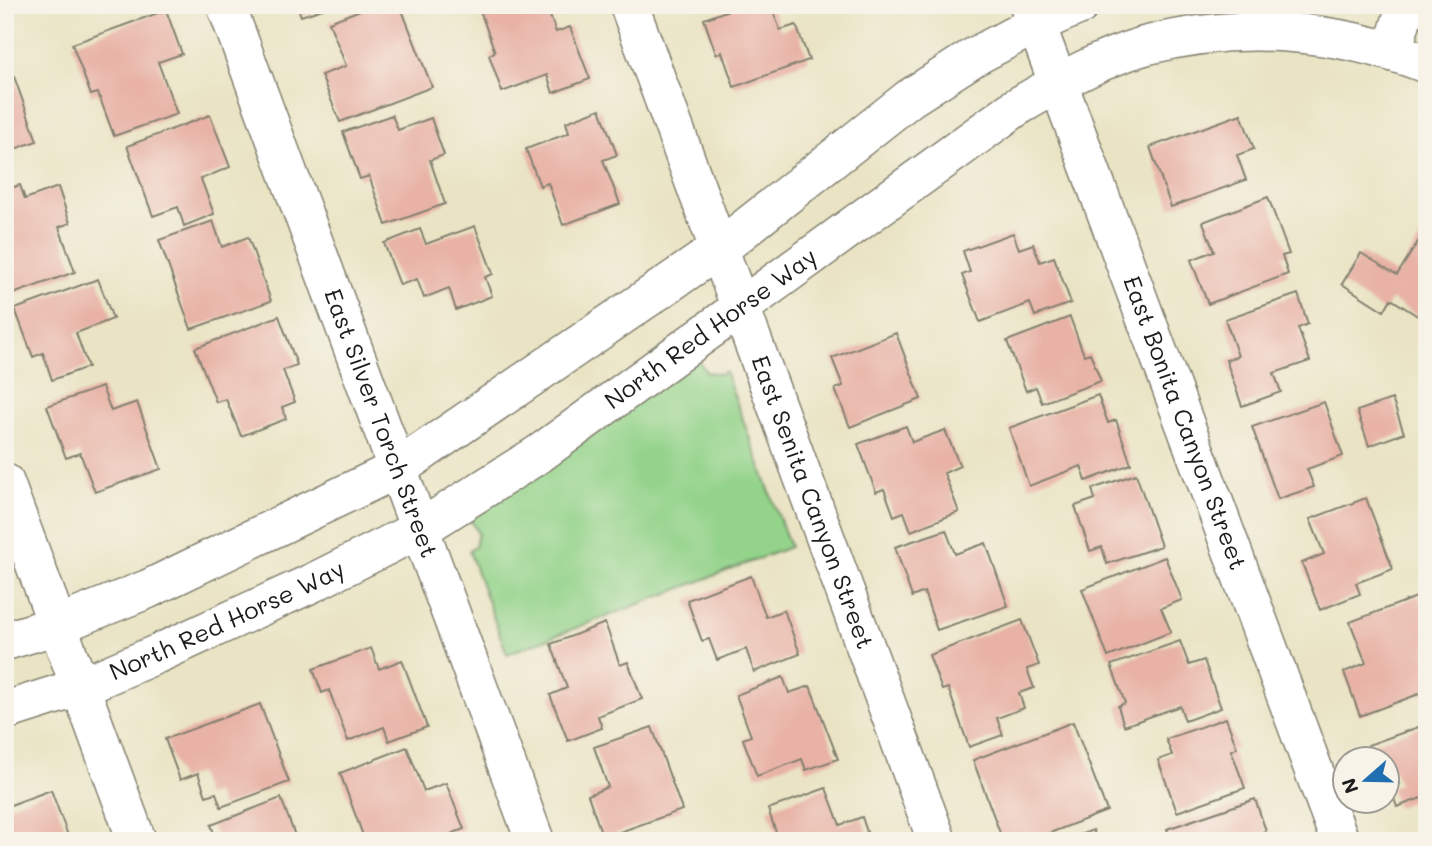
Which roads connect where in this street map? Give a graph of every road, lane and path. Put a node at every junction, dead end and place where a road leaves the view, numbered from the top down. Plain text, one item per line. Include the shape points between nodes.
1 (226, 5) edge
2 (629, 5) edge
3 (1080, 5) edge
4 (1406, 5) edge
5 (1033, 15) edge
6 (1409, 58) edge
7 (1058, 83) junction
8 (719, 249) junction
9 (740, 308) junction
10 (397, 469) junction
11 (5, 484) edge
12 (420, 529) junction
13 (58, 625) junction
14 (5, 641) edge
15 (80, 687) junction
16 (5, 711) edge
17 (137, 841) edge
18 (535, 841) edge
19 (937, 841) edge
20 (1340, 841) edge

1 - 10 street, East Silver Torch Street
2 - 8 street, East Senita Canyon Street
3 - 5 street
4 - 6 street
5 - 7 street, East Bonita Canyon Street
5 - 8 street via 911,98
6 - 7 street, North Red Horse Way via 1314,34 1239,32 1144,47
7 - 9 street, North Red Horse Way via 1015,108
7 - 20 street, East Bonita Canyon Street
8 - 9 street, East Senita Canyon Street
8 - 10 street
9 - 12 street, North Red Horse Way via 539,454
9 - 19 street, East Senita Canyon Street
10 - 12 street, East Silver Torch Street
10 - 13 street via 148,589
11 - 13 street
12 - 15 street, North Red Horse Way
12 - 18 street, East Silver Torch Street
13 - 14 street
13 - 15 street
15 - 16 street, North Red Horse Way
15 - 17 street

